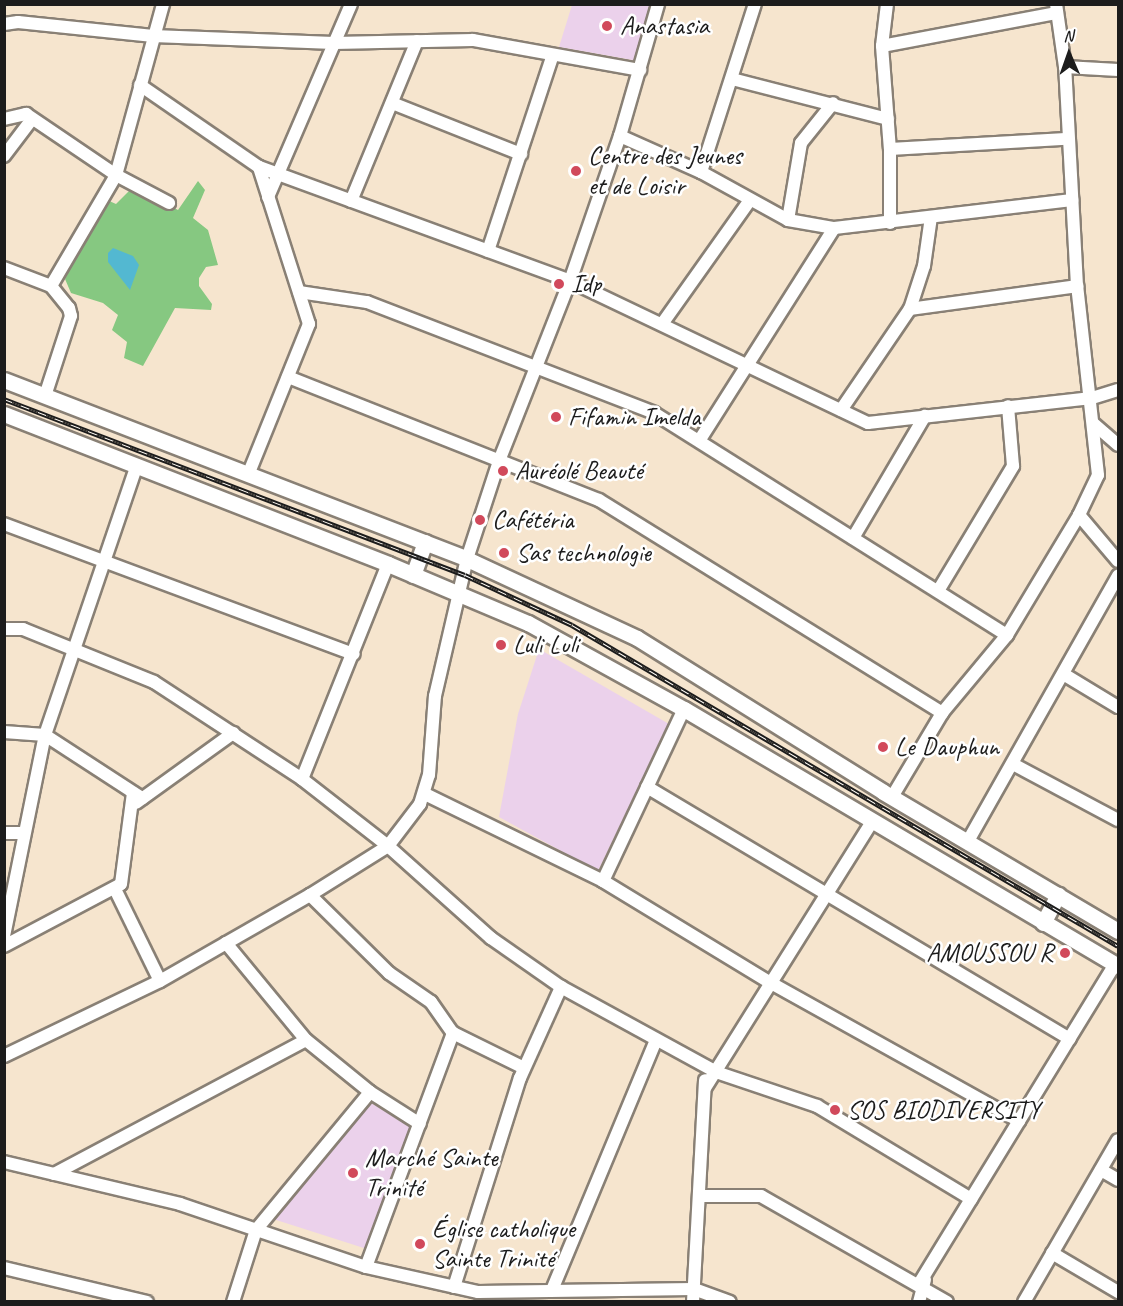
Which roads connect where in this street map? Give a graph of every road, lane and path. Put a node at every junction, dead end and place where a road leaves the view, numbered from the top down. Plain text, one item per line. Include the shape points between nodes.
1 (163, 4) edge
2 (351, 4) edge
3 (658, 4) edge
4 (755, 4) edge
5 (887, 4) edge
6 (1057, 9) edge
7 (4, 24) edge
8 (153, 36) junction
9 (417, 41) junction
10 (334, 43) junction
11 (882, 46) junction
12 (553, 56) junction
13 (1065, 67) junction
14 (640, 70) junction
15 (1119, 70) edge
16 (732, 79) junction
17 (140, 85) junction
18 (392, 103) junction
19 (832, 103) junction
20 (4, 119) edge
21 (32, 119) junction
22 (888, 119) junction
23 (620, 136) junction
24 (1066, 140) junction
25 (890, 149) junction
26 (521, 154) junction
27 (4, 156) edge
28 (259, 167) junction
29 (701, 172) junction
30 (278, 174) junction
31 (116, 176) junction
32 (268, 197) junction
33 (1072, 200) junction
34 (351, 201) junction
35 (750, 201) junction
36 (169, 203) dead end
37 (930, 217) junction
38 (788, 220) junction
39 (890, 224) junction
40 (834, 228) junction
41 (489, 251) junction
42 (4, 268) edge
43 (570, 281) junction
44 (51, 286) junction
45 (1077, 286) junction
46 (299, 292) junction
47 (910, 309) junction
48 (662, 324) junction
49 (747, 364) junction
50 (535, 367) junction
51 (288, 377) junction
52 (4, 380) edge
53 (1119, 390) edge
54 (45, 396) junction
55 (1092, 398) junction
56 (1008, 406) junction
57 (841, 410) junction
58 (4, 414) edge
59 (925, 416) junction
60 (1094, 424) junction
61 (699, 441) junction
62 (1119, 445) edge
63 (499, 461) junction
64 (137, 465) junction
65 (248, 475) junction
66 (1079, 515) junction
67 (4, 524) edge
68 (853, 538) junction
69 (425, 542) junction
70 (467, 559) junction
71 (105, 561) junction
72 (1119, 561) edge
73 (388, 564) junction
74 (413, 575) junction
75 (1119, 576) edge
76 (938, 591) junction
77 (461, 594) junction
78 (4, 629) edge
79 (1007, 634) junction
80 (75, 650) junction
81 (354, 654) junction
82 (1065, 675) junction
83 (1119, 707) edge
84 (684, 709) junction
85 (942, 713) junction
86 (4, 732) edge
87 (233, 732) junction
88 (45, 735) junction
89 (1013, 764) junction
90 (302, 779) junction
91 (647, 787) junction
92 (425, 794) junction
93 (892, 797) junction
94 (136, 799) junction
95 (1119, 820) edge
96 (872, 822) junction
97 (4, 833) edge
98 (24, 833) junction
99 (968, 841) junction
100 (388, 846) junction
101 (603, 881) junction
102 (115, 889) junction
103 (826, 894) junction
104 (310, 895) junction
105 (1058, 895) junction
106 (1043, 923) junction
107 (1119, 931) edge
108 (4, 936) edge
109 (226, 943) junction
110 (4, 946) edge
111 (1117, 965) edge
112 (160, 981) junction
113 (771, 983) junction
114 (561, 987) junction
115 (453, 1033) junction
116 (1069, 1039) junction
117 (306, 1040) junction
118 (655, 1042) junction
119 (4, 1056) edge
120 (524, 1068) junction
121 (711, 1069) junction
122 (370, 1092) junction
123 (1019, 1121) junction
124 (420, 1124) junction
125 (1119, 1140) edge
126 (4, 1162) edge
127 (1101, 1170) junction
128 (54, 1174) junction
129 (1119, 1180) edge
130 (699, 1196) junction
131 (971, 1199) junction
132 (256, 1230) junction
133 (1052, 1253) junction
134 (366, 1267) junction
135 (4, 1268) edge
136 (921, 1286) junction
137 (454, 1287) junction
138 (552, 1290) junction
139 (1119, 1292) edge
140 (693, 1295) edge
141 (143, 1301) edge
142 (233, 1302) edge
143 (729, 1302) edge
144 (919, 1302) edge
145 (947, 1302) edge
146 (1024, 1302) edge

1 - 8 street
2 - 10 street
3 - 14 street
4 - 16 street
5 - 11 street
6 - 11 street
6 - 13 street
7 - 8 street via 18,22
8 - 10 street
8 - 17 street
9 - 10 street
9 - 12 street via 472,40
9 - 18 street
10 - 30 street
11 - 22 street
12 - 14 street
12 - 26 street
13 - 15 street
13 - 24 street
14 - 23 street
16 - 19 street
16 - 29 street
17 - 28 street
17 - 31 street
18 - 26 street
18 - 34 street
19 - 22 street
19 - 38 street via 801,143
20 - 21 street via 26,114
21 - 27 street
21 - 31 street
22 - 25 street
23 - 29 street
23 - 43 street
24 - 25 street
24 - 33 street
25 - 39 street
26 - 41 street
28 - 30 street
28 - 32 street
29 - 35 street
30 - 32 street
30 - 34 street
31 - 36 street
31 - 44 street
32 - 46 street
33 - 37 street
33 - 45 street
34 - 41 street
35 - 38 street
35 - 48 street
37 - 39 street
37 - 47 street via 924,266
38 - 40 street
39 - 40 street
40 - 49 street
41 - 43 street
42 - 44 street
43 - 48 street
43 - 50 street
44 - 54 street via 66,300 71,316
45 - 47 street
45 - 55 street
46 - 50 street via 367,302
46 - 51 street via 309,324
47 - 57 street
48 - 49 street
49 - 57 street
49 - 61 street
50 - 61 street via 654,413
50 - 63 street
51 - 63 street
51 - 65 street
52 - 54 main road
53 - 55 street
54 - 65 main road
55 - 56 street
55 - 60 street
56 - 59 street
56 - 76 street via 1013,466
57 - 59 street via 868,423
58 - 64 main road
59 - 68 street
60 - 62 street
60 - 66 street via 1098,475
61 - 68 street
63 - 70 street
63 - 85 street via 599,500
64 - 71 street
64 - 73 main road
65 - 69 main road
66 - 72 street
66 - 79 street
67 - 71 street
68 - 76 street
69 - 70 main road
69 - 74 main road
70 - 77 street
70 - 93 main road via 637,638
71 - 80 street
71 - 81 street
73 - 74 main road
73 - 81 street
74 - 77 main road
75 - 82 street
76 - 79 street
77 - 84 main road via 528,623
77 - 92 street via 435,696
78 - 80 street via 24,629
79 - 85 street
80 - 87 street via 154,682
80 - 88 street
81 - 90 street
82 - 83 street
82 - 89 street
84 - 91 street
84 - 96 main road
85 - 93 street
86 - 88 street
87 - 90 street
87 - 94 street
88 - 94 street
88 - 98 street
89 - 95 street
89 - 99 street
90 - 100 street
91 - 101 street
91 - 103 street
92 - 100 street
92 - 101 street
93 - 99 main road
94 - 102 street via 121,884
96 - 103 street
96 - 106 main road
97 - 98 street
98 - 108 street
99 - 105 main road
100 - 104 street
100 - 114 street via 491,938
101 - 113 street
102 - 110 street
102 - 112 street
103 - 113 street
103 - 116 street
104 - 109 street
104 - 115 street via 389,973 431,1002
105 - 106 main road
105 - 107 main road
106 - 111 main road
109 - 112 street
109 - 117 street
111 - 116 street
112 - 119 street
113 - 121 street
113 - 123 street
114 - 118 street
114 - 120 street
115 - 120 street
115 - 124 street
116 - 123 street
117 - 122 street
117 - 128 street
118 - 121 street
118 - 138 street
120 - 137 street
121 - 130 street via 705,1088
121 - 131 street via 817,1106
122 - 124 street
122 - 132 street
123 - 131 street
124 - 134 street
125 - 127 street
126 - 128 street
127 - 129 street
127 - 133 street
128 - 132 street via 158,1198
130 - 136 street via 761,1196
130 - 140 street
131 - 136 street
132 - 134 street
132 - 142 street
133 - 139 street
133 - 146 street
134 - 137 street
135 - 141 street
136 - 144 street
136 - 145 street
137 - 138 street via 478,1292
138 - 140 street
140 - 143 street

